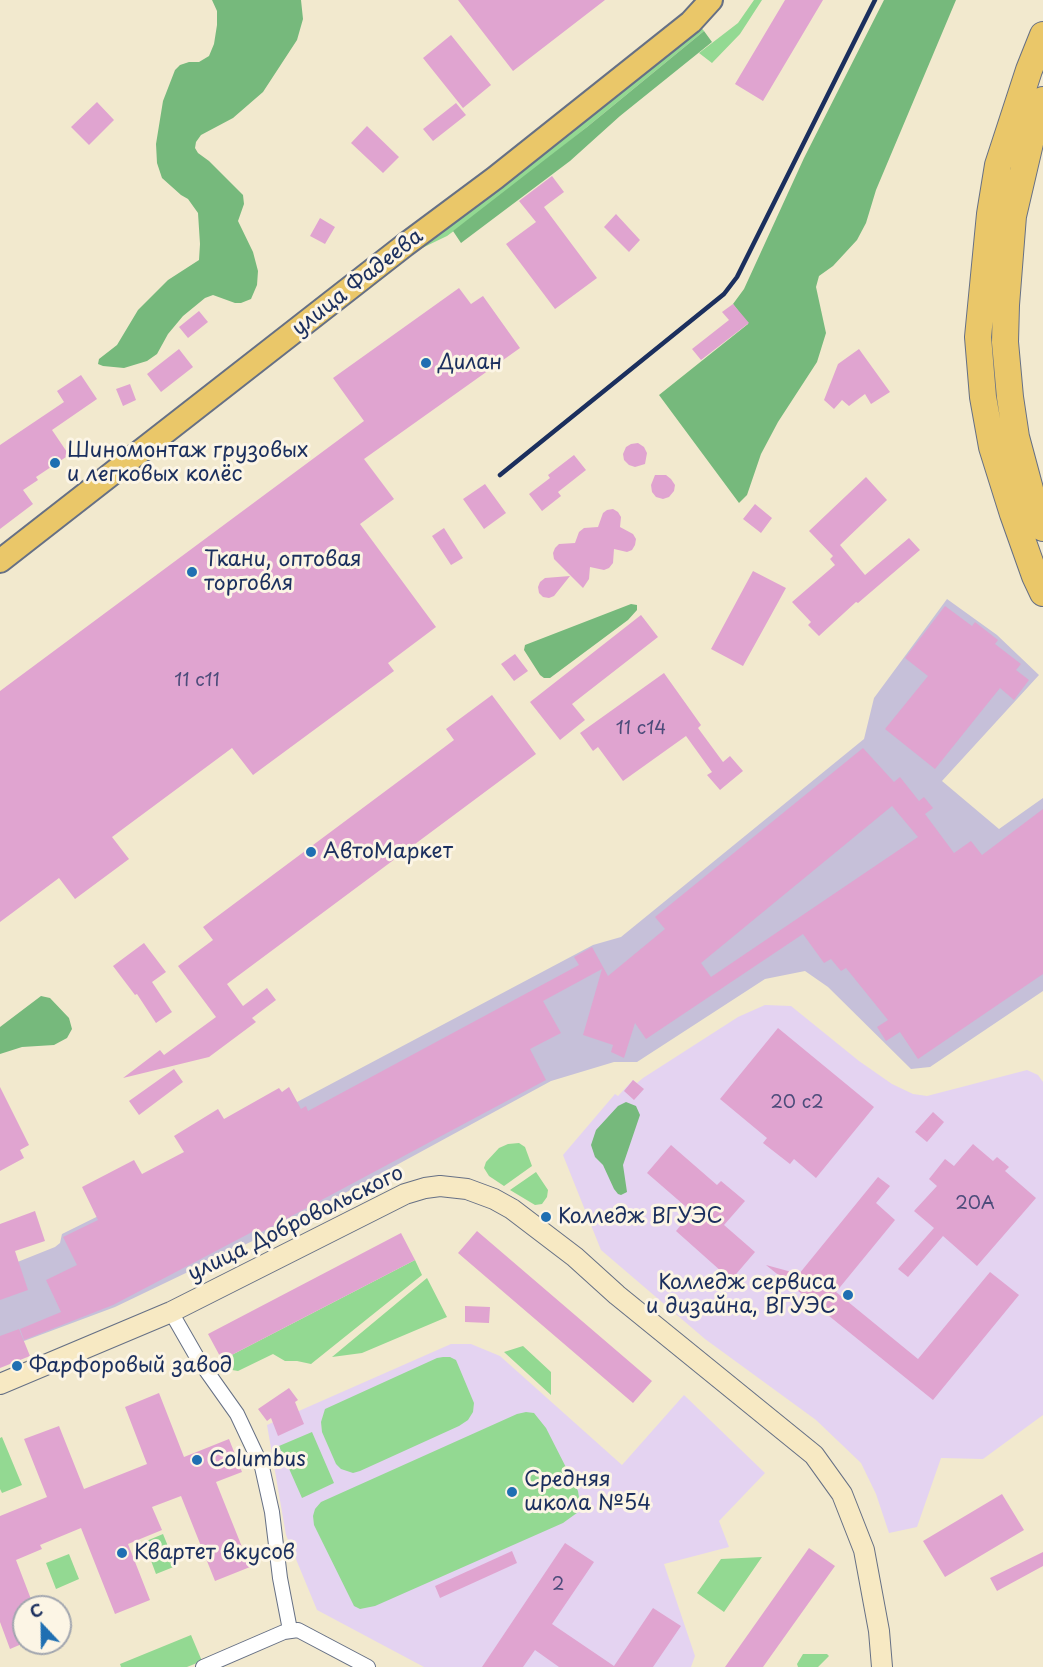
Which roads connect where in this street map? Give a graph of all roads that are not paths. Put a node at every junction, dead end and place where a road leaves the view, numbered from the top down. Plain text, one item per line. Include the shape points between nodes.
1 (711, 0) edge
2 (1043, 35) edge
3 (1043, 100) edge
4 (1043, 528) edge
5 (0, 561) edge
6 (1043, 593) edge
7 (171, 1312) junction
8 (0, 1384) edge
9 (290, 1630) junction
10 (203, 1667) edge
11 (368, 1667) edge
12 (882, 1667) edge

1 - 5 main road, улица Фадеева via 691,22 495,178
2 - 6 highway via 998,165 978,337 992,447
3 - 4 highway via 1013,216 1005,342 1017,436
7 - 8 main road, улица Добровольского
7 - 9 street via 237,1414 262,1467
7 - 12 main road, улица Добровольского via 405,1194 440,1186 467,1189 494,1199 574,1257 814,1455 842,1494 864,1550
9 - 10 street
9 - 11 street via 298,1630

